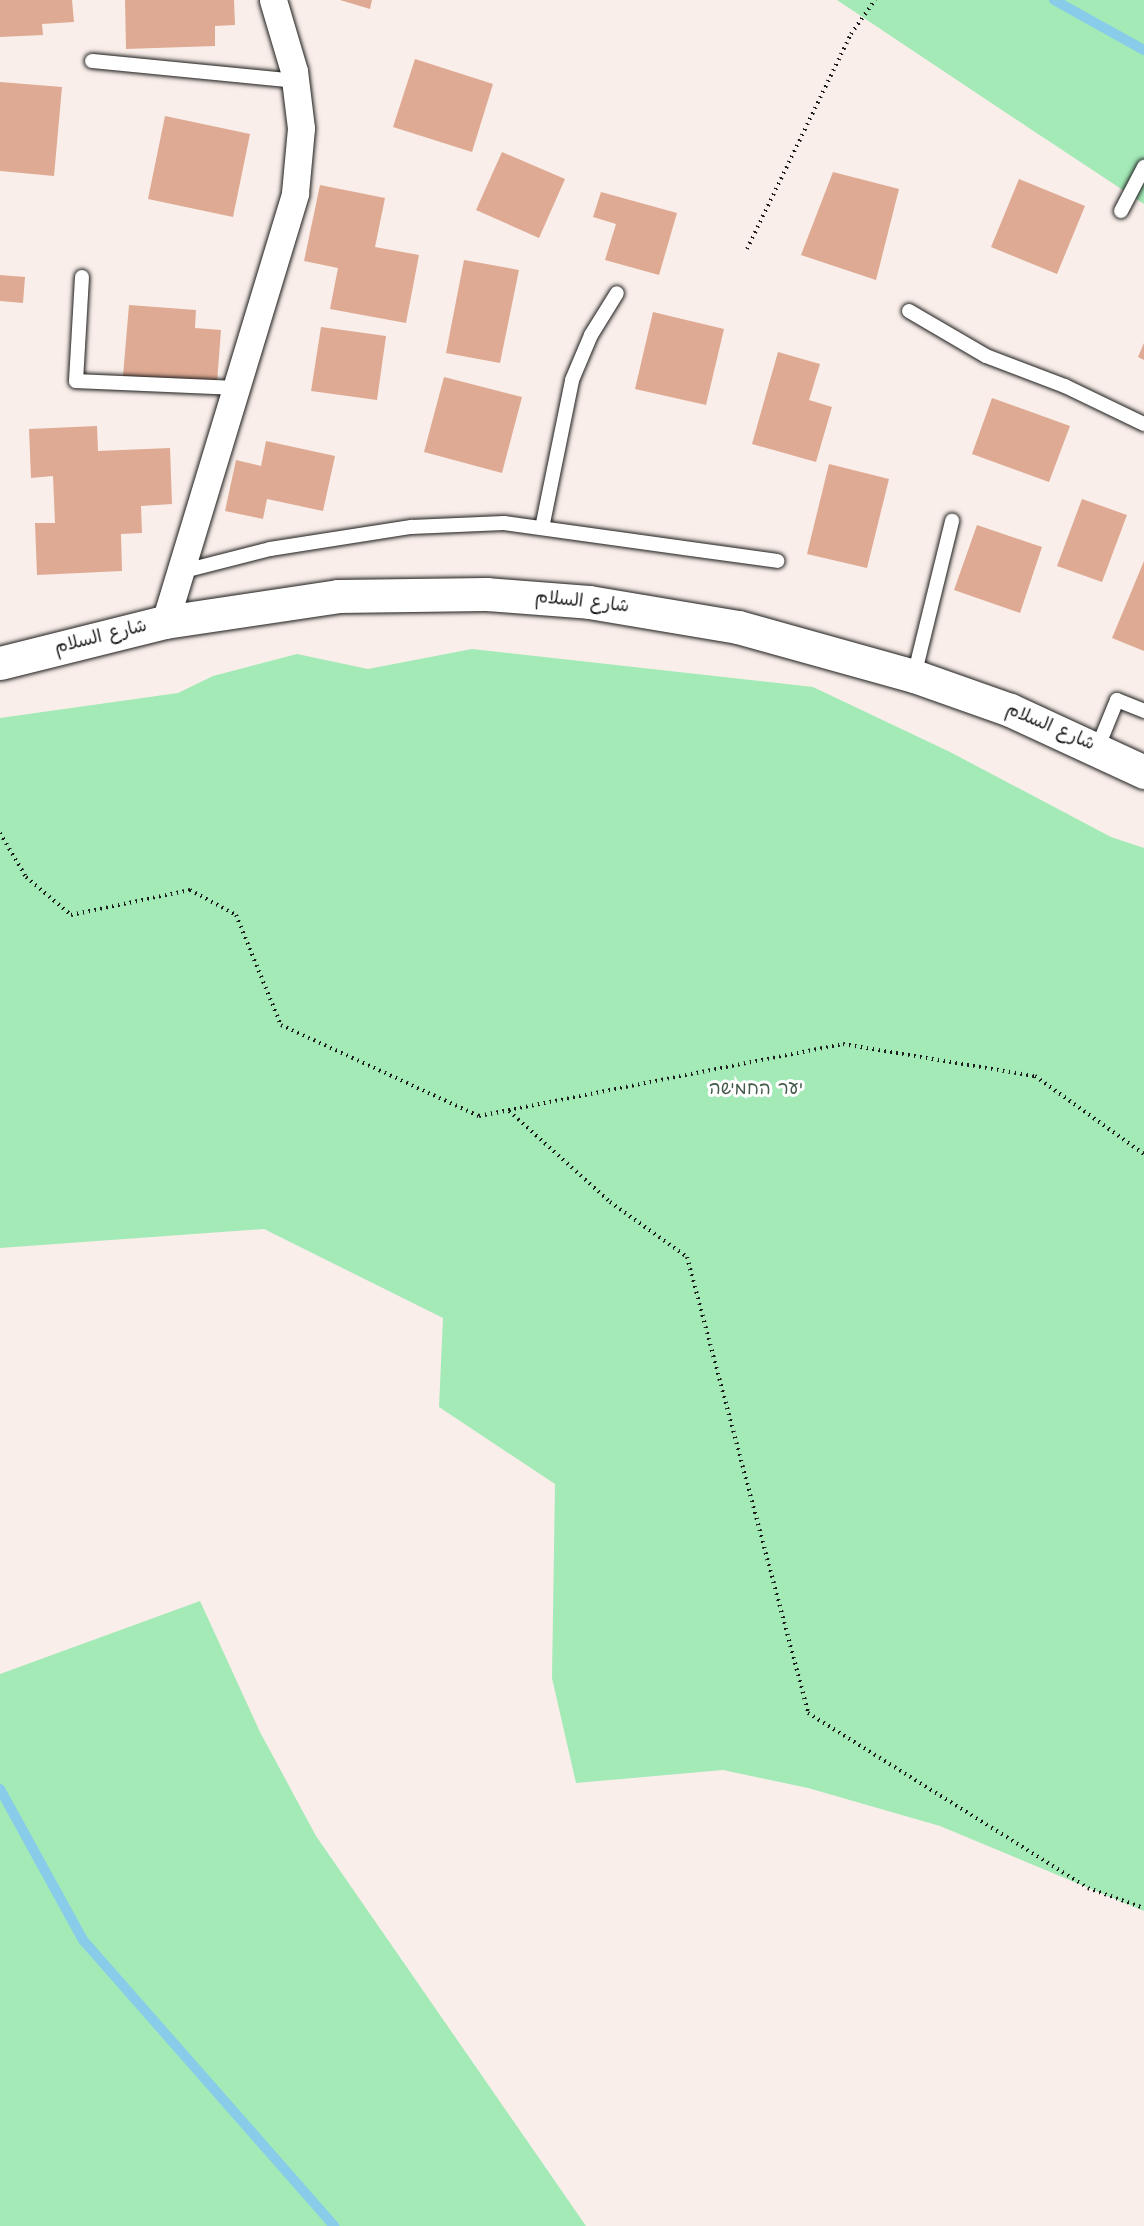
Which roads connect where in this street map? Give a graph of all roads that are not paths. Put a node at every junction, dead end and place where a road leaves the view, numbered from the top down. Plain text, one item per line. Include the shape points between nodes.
1 (273, 0) edge
2 (92, 61) dead end
3 (295, 81) junction
4 (1144, 167) edge
5 (1121, 211) dead end
6 (82, 278) dead end
7 (618, 293) dead end
8 (909, 311) dead end
9 (236, 388) junction
10 (1144, 423) edge
11 (952, 521) dead end
12 (542, 528) junction
13 (777, 561) dead end
14 (180, 572) junction
15 (165, 622) junction
16 (0, 663) edge
17 (914, 676) junction
18 (1144, 711) edge
19 (1097, 749) junction
20 (1144, 772) edge

1 - 3 street
2 - 3 lane
3 - 9 street via 301,128 296,193
4 - 5 lane
6 - 9 lane via 76,381
7 - 12 lane via 591,335 572,380
8 - 10 lane via 986,356 1065,386
9 - 14 street
11 - 17 lane
12 - 13 lane
12 - 14 lane via 504,523 411,527 270,549
14 - 15 street
15 - 16 main road, شارع السلام
15 - 17 main road, شارع السلام via 338,597 486,594 662,612 802,643
17 - 19 main road, شارع السلام via 1010,710
18 - 19 lane via 1117,700
19 - 20 main road, شارع السلام

